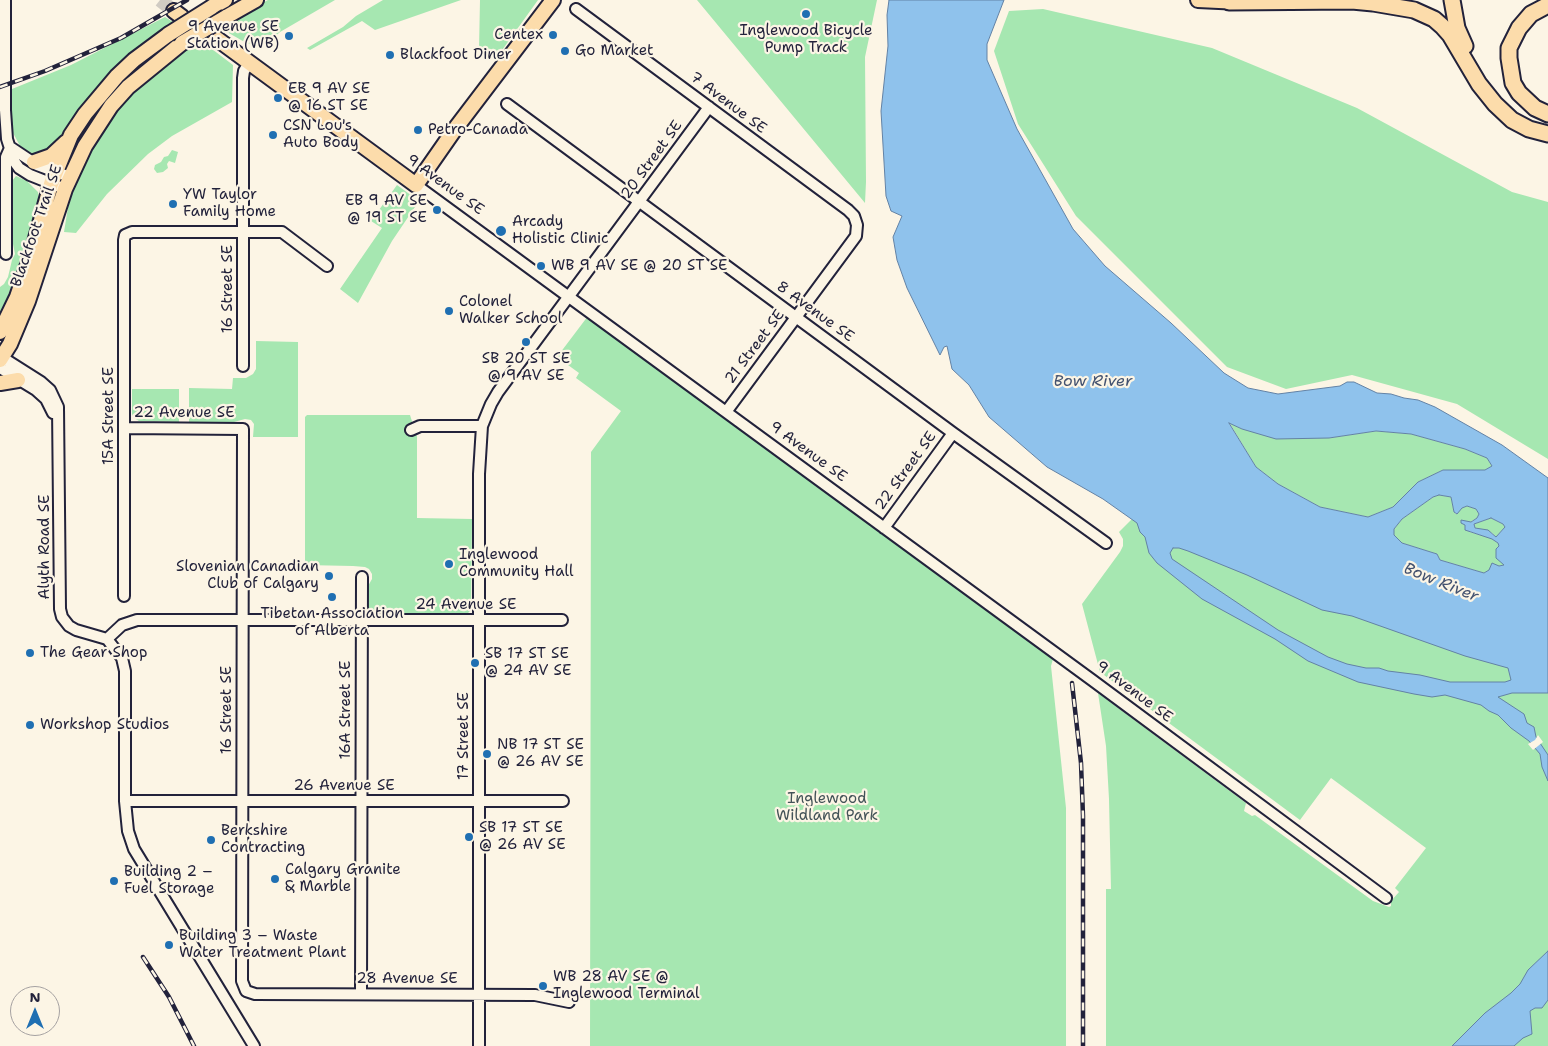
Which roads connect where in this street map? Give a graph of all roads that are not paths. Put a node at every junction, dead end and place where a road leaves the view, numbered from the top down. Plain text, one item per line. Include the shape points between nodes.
1 (5, 0) edge
2 (225, 0) edge
3 (256, 0) edge
4 (1198, 0) edge
5 (1276, 0) edge
6 (1452, 0) edge
7 (550, 2) edge
8 (1229, 2) junction
9 (1548, 5) edge
10 (576, 9) dead end
11 (208, 33) dead end
12 (249, 62) junction
13 (507, 104) dead end
14 (1495, 104) junction
15 (709, 107) junction
16 (2, 111) edge
17 (1548, 114) edge
18 (1548, 134) edge
19 (71, 135) junction
20 (10, 147) junction
21 (34, 162) junction
22 (61, 180) junction
23 (416, 185) junction
24 (639, 202) junction
25 (857, 225) joint
26 (243, 232) junction
27 (6, 254) dead end
28 (327, 266) dead end
29 (570, 297) junction
30 (796, 316) junction
31 (0, 332) edge
32 (1, 360) edge
33 (243, 366) dead end
34 (18, 380) junction
35 (0, 384) edge
36 (726, 412) junction
37 (482, 426) junction
38 (59, 428) junction
39 (124, 428) junction
40 (243, 428) joint
41 (411, 430) dead end
42 (953, 433) junction
43 (884, 528) junction
44 (1106, 543) dead end
45 (362, 576) dead end
46 (124, 596) dead end
47 (361, 619) junction
48 (242, 620) junction
49 (480, 620) junction
50 (562, 620) dead end
51 (107, 639) junction
52 (125, 800) junction
53 (242, 801) junction
54 (361, 801) junction
55 (563, 801) dead end
56 (479, 802) junction
57 (1386, 898) dead end
58 (246, 991) joint
59 (361, 994) junction
60 (479, 995) junction
61 (569, 1002) dead end
62 (254, 1046) edge
63 (479, 1046) edge

1 - 16 street
2 - 19 main road, Blackfoot Trail SE, bridge via 134,60 85,114
3 - 22 main road, Blackfoot Trail SE, bridge via 182,43 146,71 111,106
4 - 8 main road
5 - 8 main road
6 - 14 highway via 1457,28
7 - 23 main road
8 - 14 highway via 1352,1 1414,10 1434,19 1450,35
9 - 17 highway via 1531,14 1519,28 1509,48 1509,58 1513,83 1519,93 1535,108
10 - 15 street, 7 Avenue SE
11 - 12 main road, 9 Avenue SE
12 - 23 main road, 9 Avenue SE
12 - 26 street, 16 Street SE via 243,78
13 - 24 street, 8 Avenue SE
14 - 18 highway via 1512,120
15 - 24 street, 20 Street SE
15 - 25 street, 7 Avenue SE via 848,210
16 - 20 street
19 - 21 main road via 51,156
19 - 22 main road, Blackfoot Trail SE
20 - 21 street
20 - 22 street via 19,168 30,175
20 - 27 street via 6,157
21 - 22 street
22 - 31 main road, Blackfoot Trail SE via 17,297
22 - 32 main road, Blackfoot Trail SE via 28,301
23 - 29 street, 9 Avenue SE
24 - 29 street, 20 Street SE
24 - 30 street, 8 Avenue SE
25 - 30 street, 21 Street SE via 856,236
26 - 28 street via 282,232
26 - 33 street, 16 Street SE
26 - 39 street, 15A Street SE via 132,232 125,235
29 - 36 street, 9 Avenue SE
29 - 37 street, 20 Street SE via 498,392
30 - 36 street, 21 Street SE
30 - 42 street, 8 Avenue SE
32 - 34 street, Alyth Road SE
32 - 38 street, Alyth Road SE via 50,390 58,407
34 - 35 main road
34 - 38 street, Alyth Road SE via 46,399
36 - 43 street, 9 Avenue SE
37 - 41 street via 420,426
37 - 49 street, 17 Street SE via 479,474
38 - 51 street, Alyth Road SE via 60,609 69,626
39 - 40 street, 22 Avenue SE
39 - 46 street, 15A Street SE
40 - 48 street, 16 Street SE
42 - 43 street, 22 Street SE
42 - 44 street, 8 Avenue SE
43 - 57 street, 9 Avenue SE
45 - 47 street, 16A Street SE
47 - 48 street, 24 Avenue SE
47 - 49 street, 24 Avenue SE
47 - 54 street, 16A Street SE
48 - 51 street, 24 Avenue SE via 138,620 122,624
48 - 53 street, 16 Street SE
49 - 50 street, 24 Avenue SE
49 - 56 street, 17 Street SE
51 - 52 street via 122,658 125,671
52 - 53 street, 26 Avenue SE
52 - 62 street via 128,831 134,849
53 - 54 street, 26 Avenue SE
53 - 58 street, 16 Street SE via 242,981
54 - 56 street, 26 Avenue SE
54 - 59 street, 16A Street SE
55 - 56 street, 26 Avenue SE
56 - 60 street, 17 Street SE
58 - 59 street, 28 Avenue SE via 256,994
59 - 60 street, 28 Avenue SE
60 - 61 street, 28 Avenue SE via 535,995
60 - 63 street, 17 Street SE

